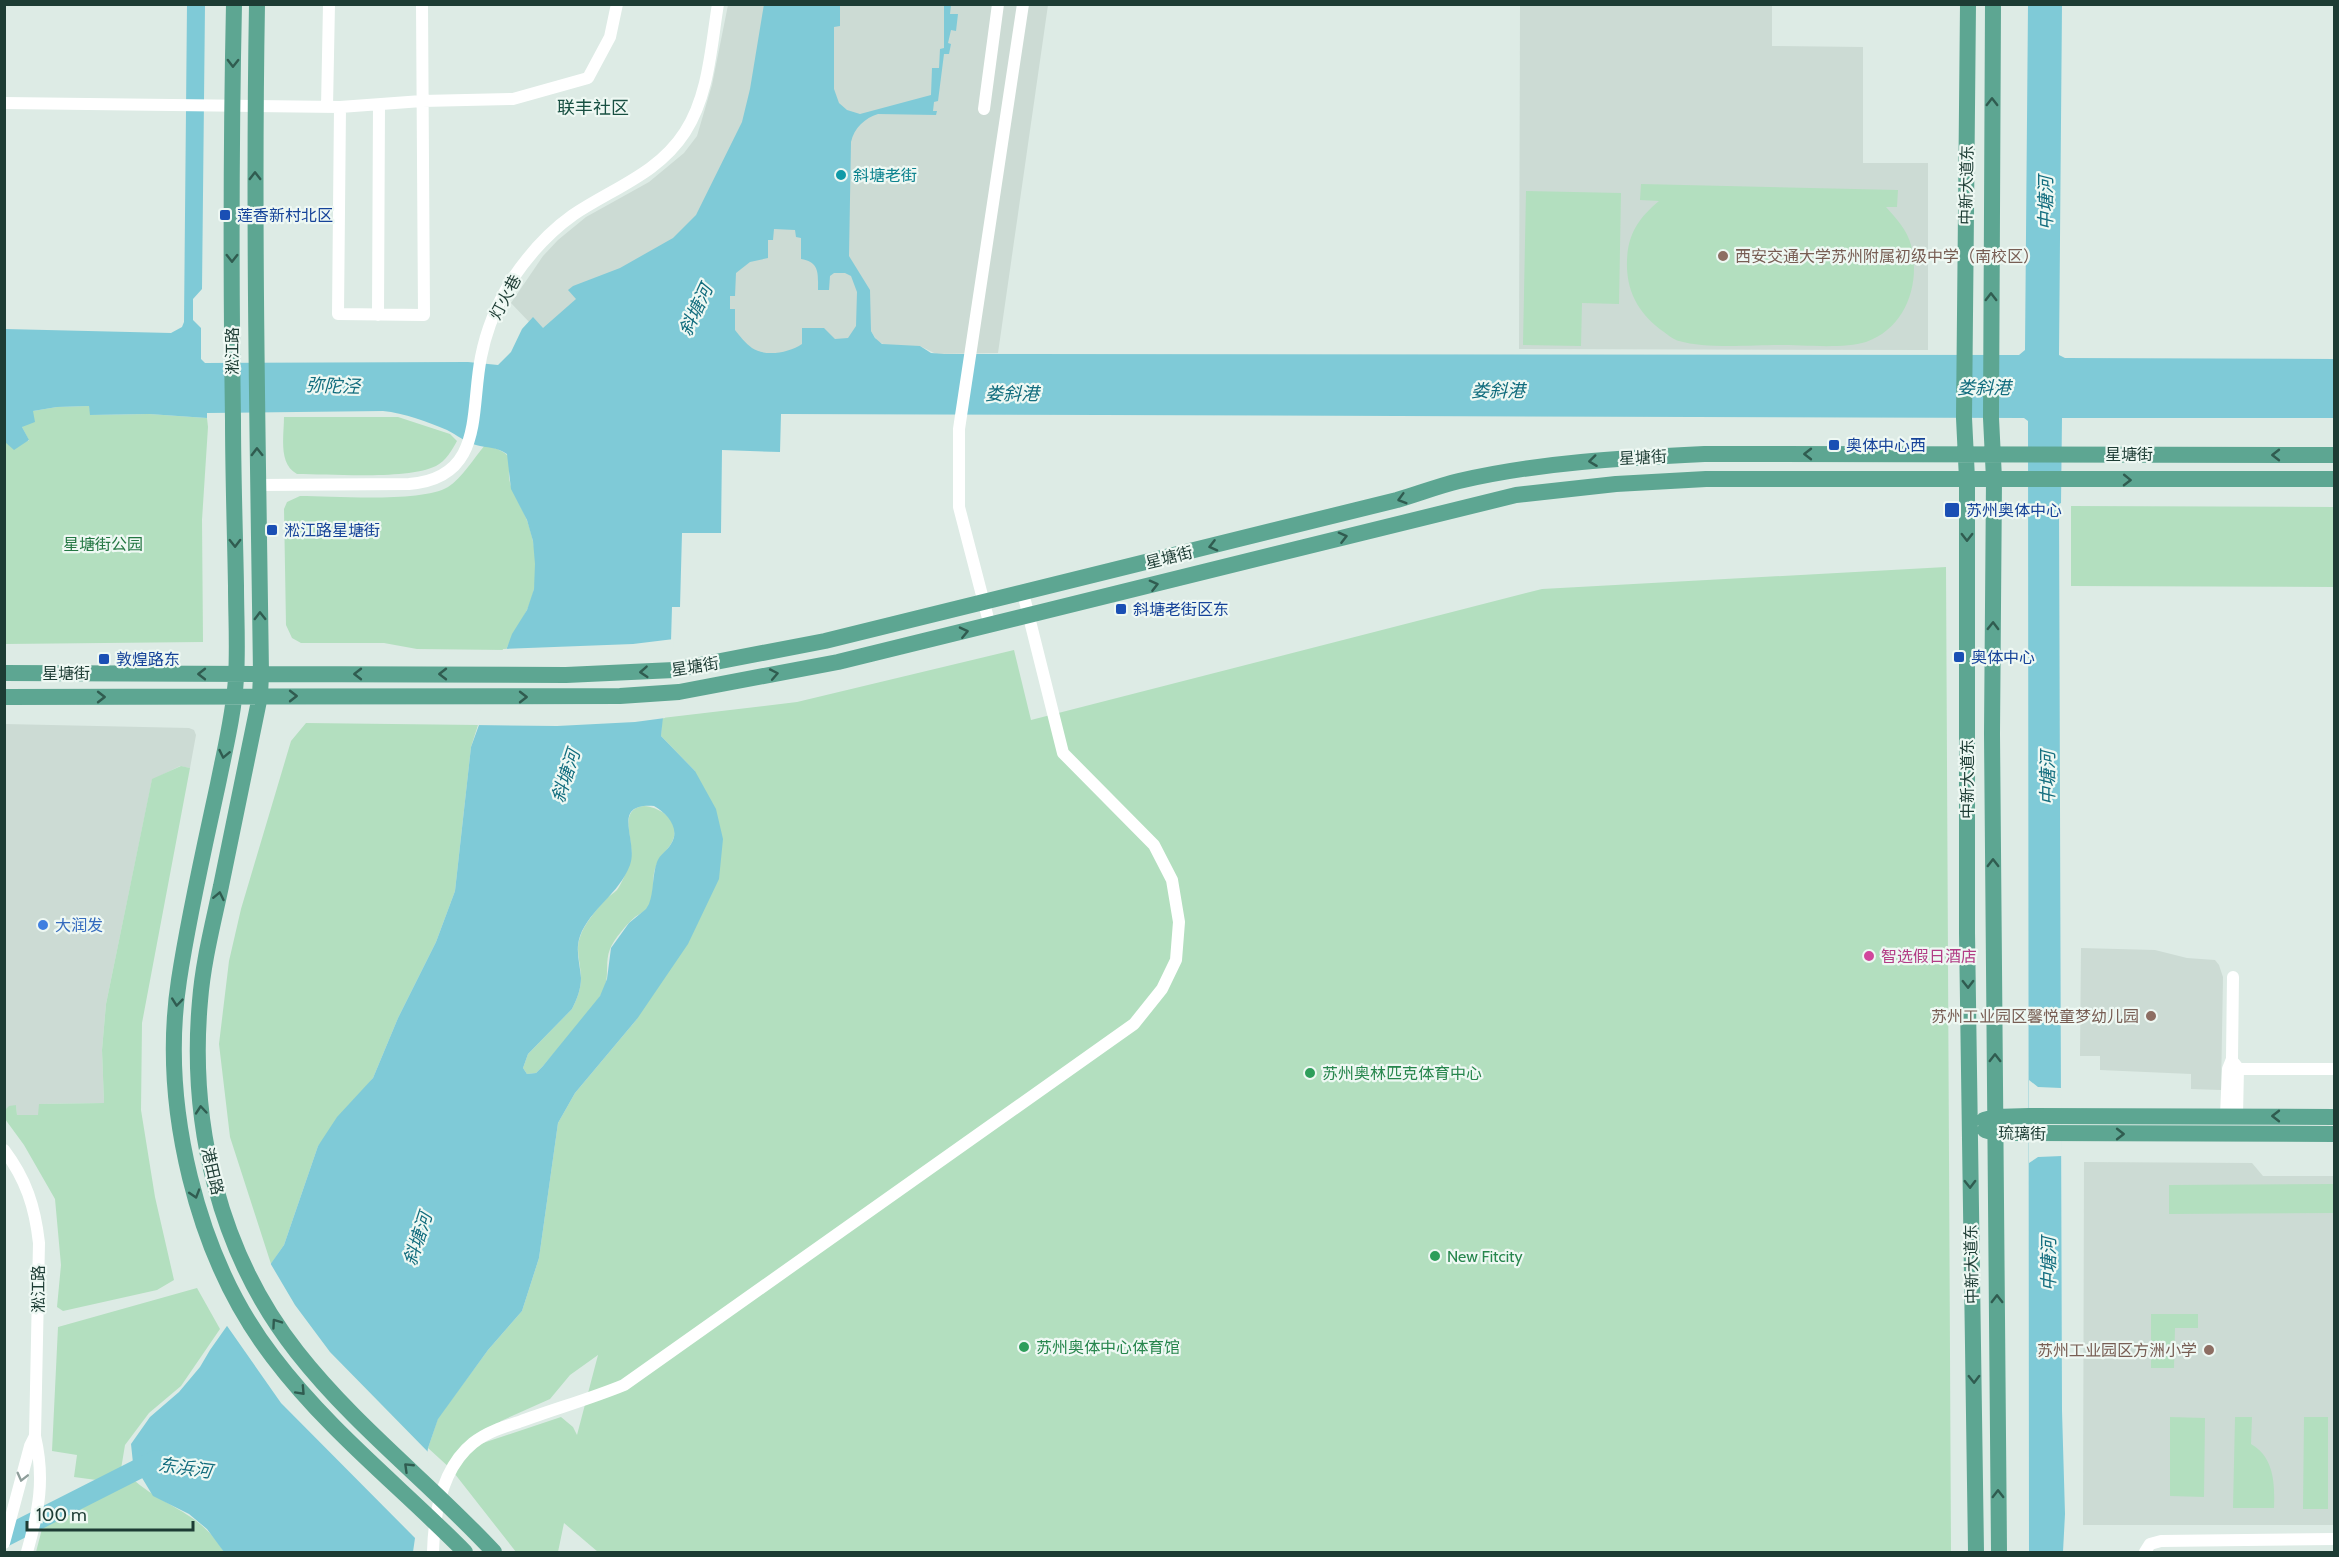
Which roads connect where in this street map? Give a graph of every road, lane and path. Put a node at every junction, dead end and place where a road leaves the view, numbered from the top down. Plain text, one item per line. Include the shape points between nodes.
1 (234, 4) edge
2 (257, 4) edge
3 (329, 4) edge
4 (422, 4) edge
5 (617, 4) edge
6 (718, 4) edge
7 (998, 4) edge
8 (1023, 4) edge
9 (1968, 4) edge
10 (1993, 4) edge
11 (422, 101) junction
12 (4, 103) edge
13 (379, 105) junction
14 (232, 106) junction
15 (255, 107) junction
16 (333, 107) junction
17 (984, 109) dead end
18 (378, 315) junction
19 (1965, 454) junction
20 (1993, 454) junction
21 (2334, 455) edge
22 (1967, 479) junction
23 (1994, 479) junction
24 (2334, 479) edge
25 (258, 485) junction
26 (1023, 593) junction
27 (984, 602) junction
28 (1029, 616) junction
29 (990, 626) junction
30 (4, 673) edge
31 (237, 674) junction
32 (261, 674) junction
33 (234, 696) junction
34 (260, 696) junction
35 (4, 697) edge
36 (2234, 977) dead end
37 (2233, 1066) junction
38 (2334, 1069) edge
39 (2232, 1116) junction
40 (2334, 1117) edge
41 (1970, 1125) junction
42 (1995, 1125) junction
43 (2334, 1134) edge
44 (4, 1150) edge
45 (35, 1436) junction
46 (2334, 1539) edge
47 (4, 1543) edge
48 (27, 1552) edge
49 (433, 1552) edge
50 (465, 1552) edge
51 (494, 1552) edge
52 (1976, 1552) edge
53 (1999, 1552) edge
54 (2145, 1552) edge

1 -> 14 main road, 淞江路
2 - 15 main road, 淞江路
3 - 16 street
4 - 11 street
5 - 11 street via 610,37 588,78 513,99
6 - 25 street, 灯火巷 via 705,80 686,131 651,169 571,216 546,239 511,282 480,358 474,423 462,457 448,471 421,483
7 - 17 street
8 - 27 street via 959,429 959,507
9 - 19 main road, 中新大道东
20 -> 10 main road, 中新大道东
11 - 13 street
11 - 18 street via 424,315
12 - 14 street
13 - 16 street
13 - 18 street
14 - 15 street
14 -> 31 main road, 淞江路
15 - 16 street
25 -> 15 main road, 淞江路
16 - 18 street via 338,314
19 - 20 main road, 星塘街
19 - 22 main road, 中新大道东
19 -> 26 main road, 星塘街 via 1706,454 1607,459 1512,471
21 -> 20 main road, 星塘街
20 - 23 main road, 中新大道东
22 - 23 main road, 星塘街
28 -> 22 main road, 星塘街 via 1516,495 1706,479
22 -> 41 main road, 中新大道东
23 -> 24 main road, 星塘街
42 -> 23 main road, 中新大道东
32 -> 25 main road, 淞江路
26 - 27 main road, 星塘街
26 - 28 street
27 - 29 street
27 -> 32 main road, 星塘街 via 825,641 674,670 620,674
28 - 29 main road, 星塘街
28 - 49 street via 1063,753 1154,846 1172,880 1179,941 1173,967 1162,989 1134,1024 624,1385 493,1431 473,1443 451,1469 443,1487
34 -> 29 main road, 星塘街 via 620,696 679,692 838,662
31 -> 30 main road, 星塘街
31 - 32 main road, 星塘街
31 - 33 main road, 淞江路
32 - 34 main road, 淞江路
33 - 34 main road, 星塘街
35 -> 33 main road, 星塘街
33 -> 50 main road, 港田路 via 185,944 174,1028 175,1087 189,1174 215,1253 252,1329 290,1379
51 -> 34 main road, 港田路 via 360,1421 298,1353 251,1281 220,1203 202,1123 200,998
36 - 37 street
37 - 38 street
37 - 39 street
40 -> 39 main road, 琉璃街
39 - 42 main road, 琉璃街 via 2029,1116
41 - 42 main road, 琉璃街
41 -> 52 main road, 中新大道东
42 -> 43 main road, 琉璃街 via 2029,1134
53 -> 42 main road, 中新大道东
44 - 45 street, 淞江路 via 27,1188 39,1243
45 -> 47 street, 淞江路
45 - 48 street, 淞江路 via 42,1476
46 - 54 street via 2161,1541 2150,1544

